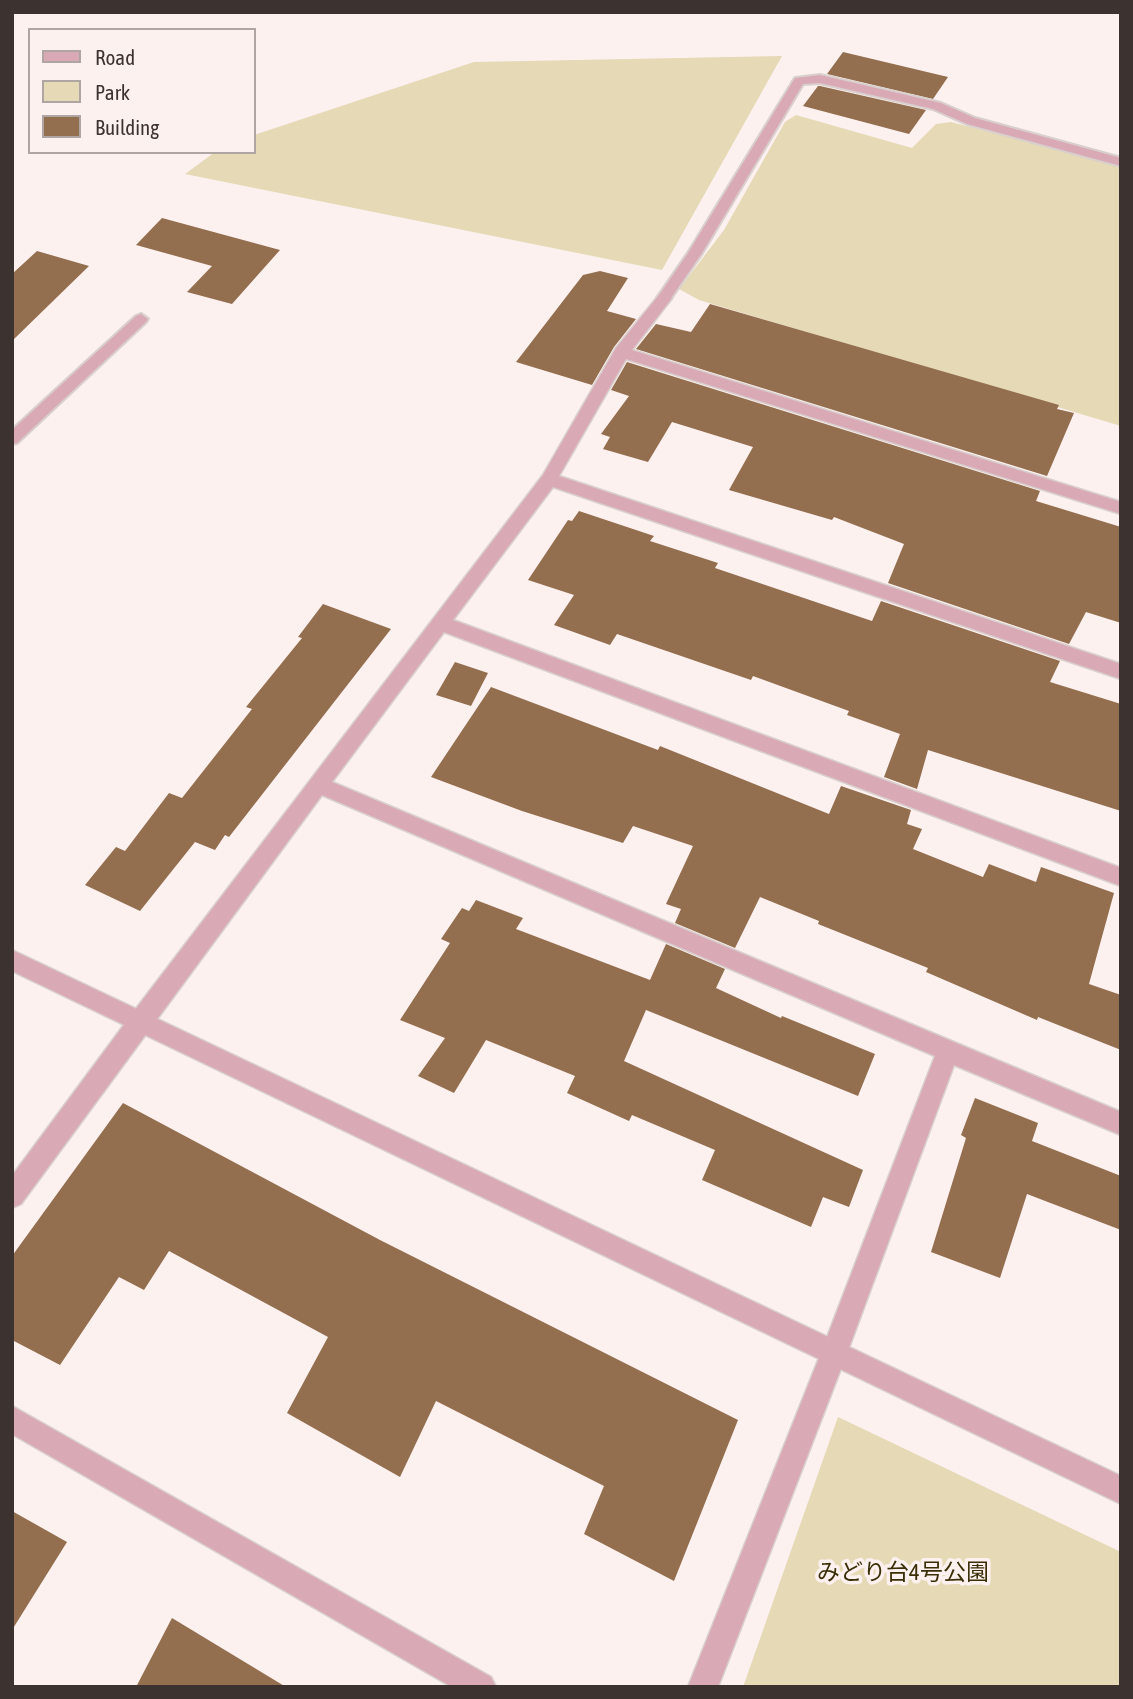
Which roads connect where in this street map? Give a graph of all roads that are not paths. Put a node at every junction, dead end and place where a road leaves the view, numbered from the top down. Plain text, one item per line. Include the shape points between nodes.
1 (1121, 162) edge
2 (664, 298) joint
3 (141, 319) dead end
4 (622, 352) junction
5 (12, 439) edge
6 (549, 479) junction
7 (1121, 508) edge
8 (441, 623) junction
9 (1121, 672) edge
10 (319, 785) junction
11 (1121, 877) edge
12 (12, 960) edge
13 (140, 1021) junction
14 (948, 1051) junction
15 (1121, 1124) edge
16 (12, 1196) edge
17 (834, 1353) junction
18 (12, 1419) edge
19 (1121, 1490) edge
20 (481, 1687) edge
21 (703, 1687) edge

1 - 2 lane via 971,121 937,106 820,79 799,82
2 - 4 street
3 - 5 lane
4 - 6 street
4 - 7 street
6 - 8 street
6 - 9 street
8 - 10 street
8 - 11 street
10 - 13 street
10 - 14 street
12 - 13 street
13 - 16 street
13 - 17 street
14 - 15 street
14 - 17 street
17 - 19 street
17 - 21 street
18 - 20 street

